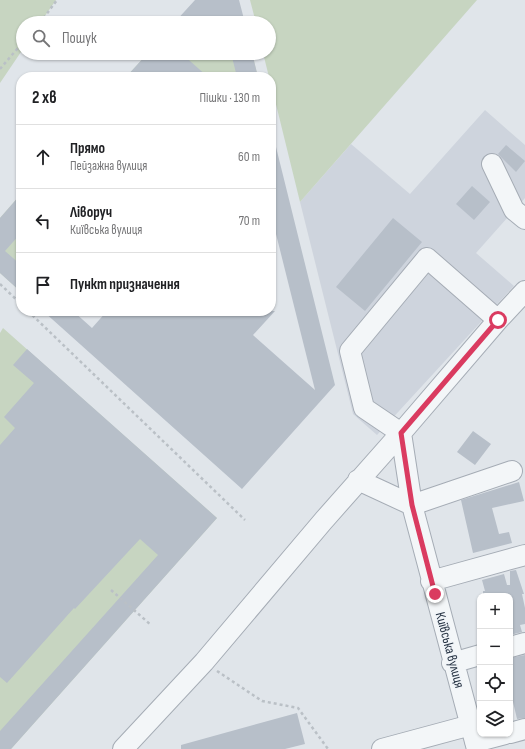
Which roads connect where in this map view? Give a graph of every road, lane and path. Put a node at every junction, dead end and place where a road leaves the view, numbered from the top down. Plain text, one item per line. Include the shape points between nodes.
1 (57, 0) edge
2 (45, 16) edge
3 (16, 50) edge
4 (0, 69) edge
5 (492, 164) dead end
6 (525, 219) edge
7 (0, 284) edge
8 (525, 291) edge
9 (16, 299) edge
10 (33, 316) edge
11 (498, 320) junction
12 (401, 433) junction
13 (512, 471) dead end
14 (358, 480) junction
15 (412, 505) junction
16 (245, 520) dead end
17 (525, 555) edge
18 (431, 581) junction
19 (111, 590) dead end
20 (150, 625) dead end
21 (525, 642) edge
22 (513, 646) edge
23 (477, 656) edge
24 (204, 662) junction
25 (453, 662) junction
26 (525, 729) edge
27 (513, 732) edge
28 (486, 737) edge
29 (474, 739) edge
30 (123, 749) edge
31 (328, 749) edge
32 (382, 749) edge

1 - 2 path
3 - 4 path
5 - 6 street via 514,210
7 - 9 path
8 - 11 street
10 - 16 path
11 - 12 street
11 - 12 street via 428,258 350,351 364,408
12 - 14 street
12 - 15 street, Київська вулиця
13 - 15 street
14 - 15 street
14 - 24 street
15 - 18 street, Київська вулиця
17 - 18 street
18 - 25 street, Київська вулиця
19 - 20 path
21 - 22 street
23 - 25 street
24 - 30 street
24 - 31 path via 262,702 298,708
25 - 29 street, Київська вулиця
26 - 27 street
28 - 29 street
29 - 32 street

